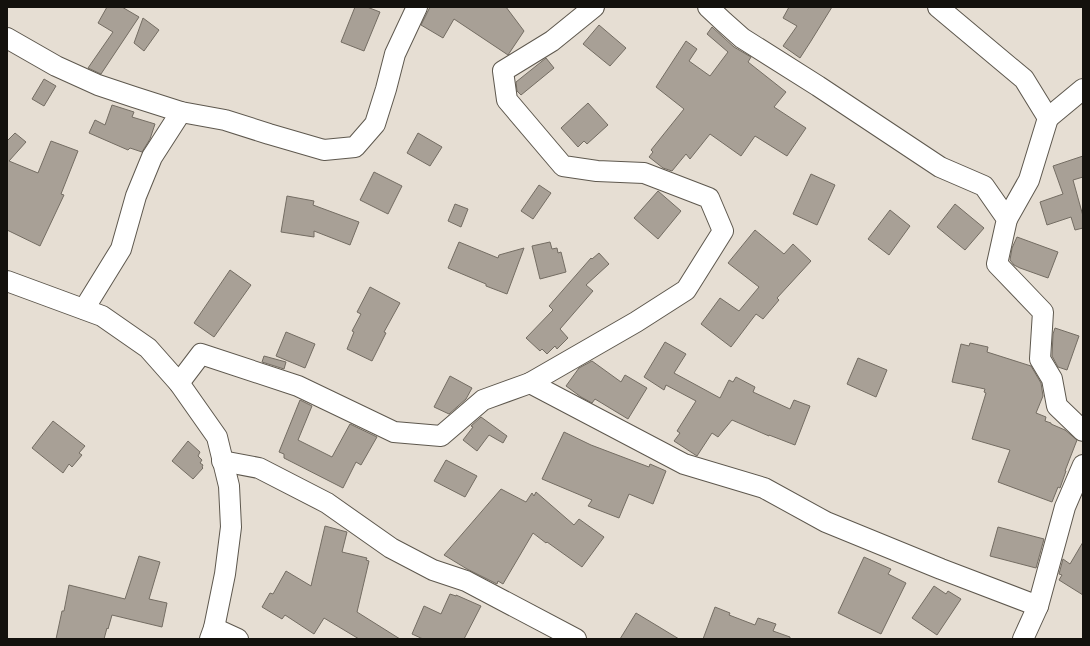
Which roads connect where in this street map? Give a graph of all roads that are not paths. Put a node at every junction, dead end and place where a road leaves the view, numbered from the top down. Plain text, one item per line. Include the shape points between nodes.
1 (417, 7) edge
2 (594, 7) edge
3 (708, 7) edge
4 (938, 7) edge
5 (7, 38) edge
6 (1083, 89) edge
7 (181, 112) junction
8 (1048, 118) junction
9 (1007, 219) junction
10 (7, 281) edge
11 (84, 309) junction
12 (179, 383) junction
13 (530, 383) junction
14 (1083, 431) edge
15 (222, 461) junction
16 (1083, 465) edge
17 (1038, 606) junction
18 (212, 633) edge
19 (238, 639) edge
20 (576, 639) edge
21 (1023, 639) edge

1 - 7 street via 395,54 375,124 355,147 324,150 225,120
2 - 13 street via 552,41 503,71 507,100 563,166 597,171 644,173 709,198 723,231 686,290
3 - 9 street via 742,38 940,167 984,186
4 - 8 street via 1024,79
5 - 7 street via 56,66 98,85
6 - 8 street
7 - 11 street via 152,156 136,196 121,249
8 - 9 street via 1029,180
9 - 14 street via 997,264 1043,312 1040,359 1052,379 1058,406
10 - 11 street
11 - 12 street via 102,316 148,348
12 - 13 street via 201,354 298,386 394,432 441,436 483,400
12 - 15 street via 217,437
13 - 17 street via 684,464 764,488 826,522
15 - 18 street via 229,486 231,528 225,574
15 - 20 street via 259,468 327,503 391,548 433,570 466,581
16 - 17 street via 1065,507
17 - 21 street
18 - 19 street

